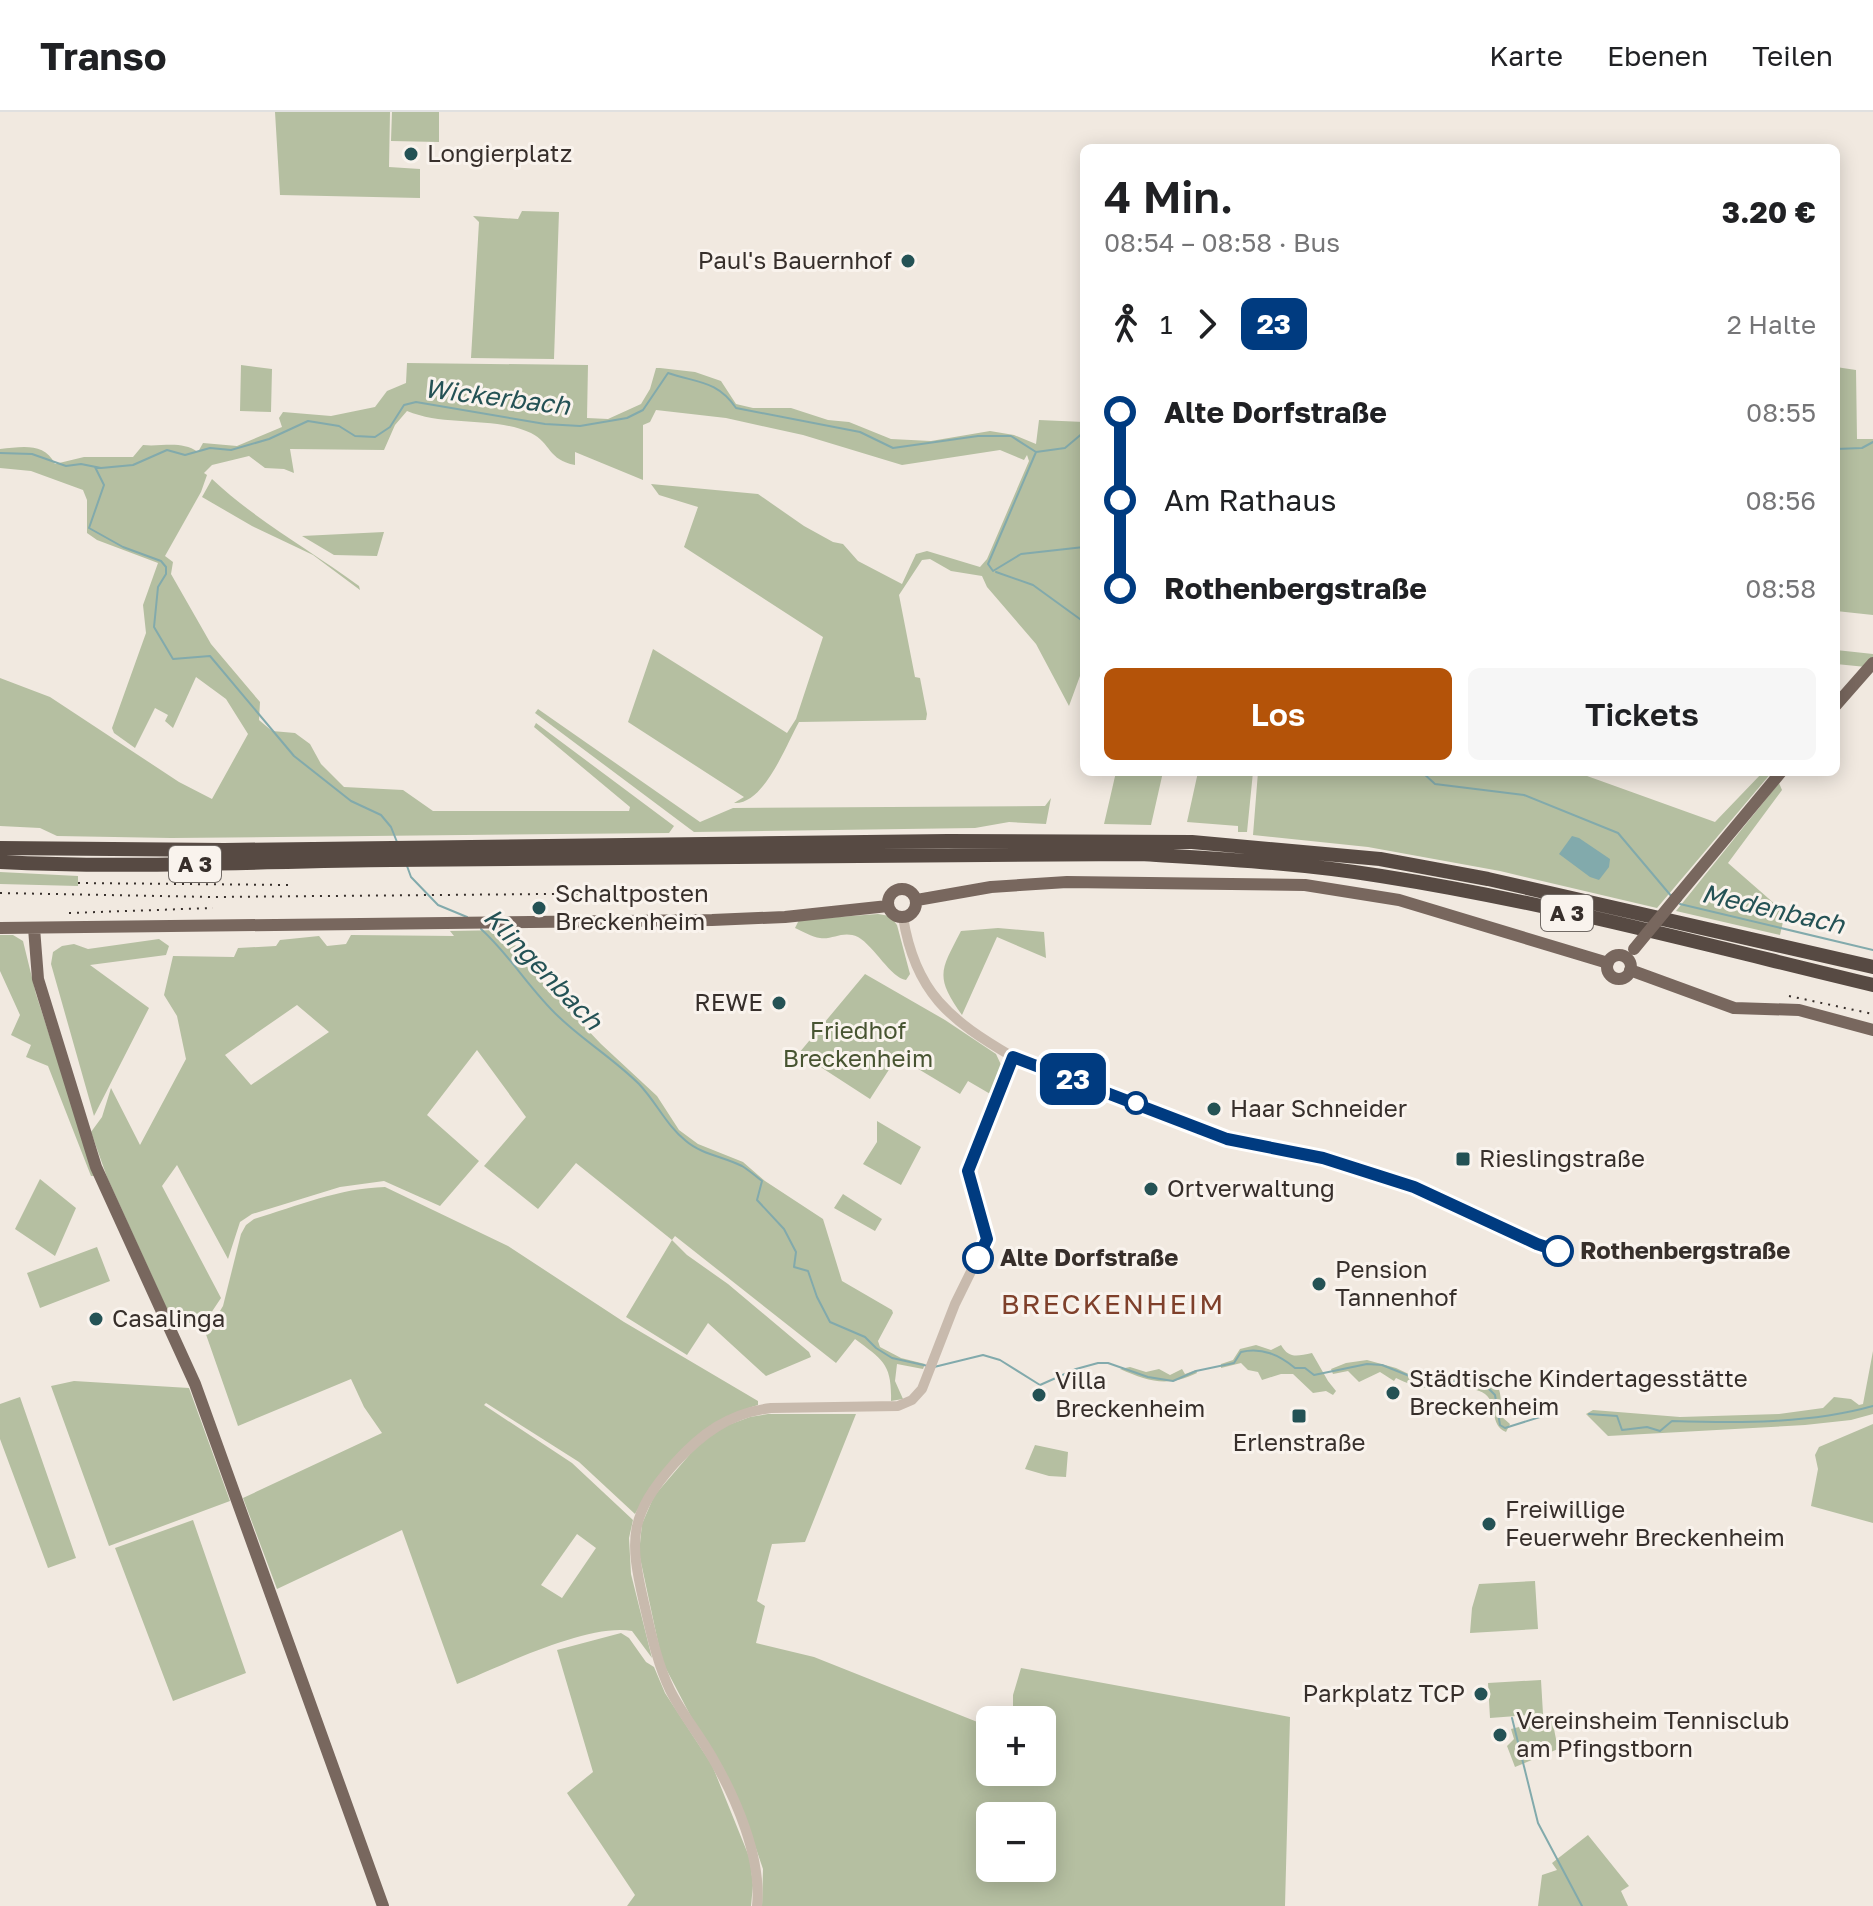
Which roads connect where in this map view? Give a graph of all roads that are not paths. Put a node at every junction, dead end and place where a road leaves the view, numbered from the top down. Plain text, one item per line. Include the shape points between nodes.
1 (1873, 663) edge
2 (1840, 700) edge
3 (1778, 776) edge
4 (0, 848) edge
5 (1239, 852) junction
6 (391, 854) junction
7 (413, 854) junction
8 (1259, 854) junction
9 (0, 862) edge
10 (917, 900) junction
11 (888, 906) junction
12 (903, 917) junction
13 (0, 928) edge
14 (34, 928) junction
15 (1630, 959) junction
16 (1608, 963) junction
17 (1873, 967) edge
18 (1873, 985) edge
19 (1873, 1030) edge
20 (383, 1906) edge
21 (757, 1906) edge

1 - 2 main road
3 - 15 main road, bridge
4 - 6 highway, A 3
5 - 7 highway, A 3 via 749,858
5 - 7 highway, A 3 via 1141,840 675,844
5 - 8 highway, A 3
6 - 7 highway, A 3
6 - 9 highway, A 3 via 156,865
8 - 17 highway, A 3 via 1380,859
8 - 18 highway, A 3 via 1483,894
10 - 11 main road via 900,888
10 - 12 main road via 912,913
10 - 16 main road via 1024,884 1305,885 1399,900
11 - 12 main road
11 - 14 main road via 771,918
12 - 21 street via 909,949 935,999 1013,1057 968,1171 986,1243 920,1392 902,1405 760,1409 712,1428 652,1491 634,1537 659,1663 672,1694 712,1756 742,1824 755,1863
13 - 14 main road
14 - 20 main road via 38,979 96,1167 195,1384
15 - 16 main road via 1618,955
15 - 16 main road via 1624,977 1609,972
15 - 19 main road via 1734,1008 1799,1010

